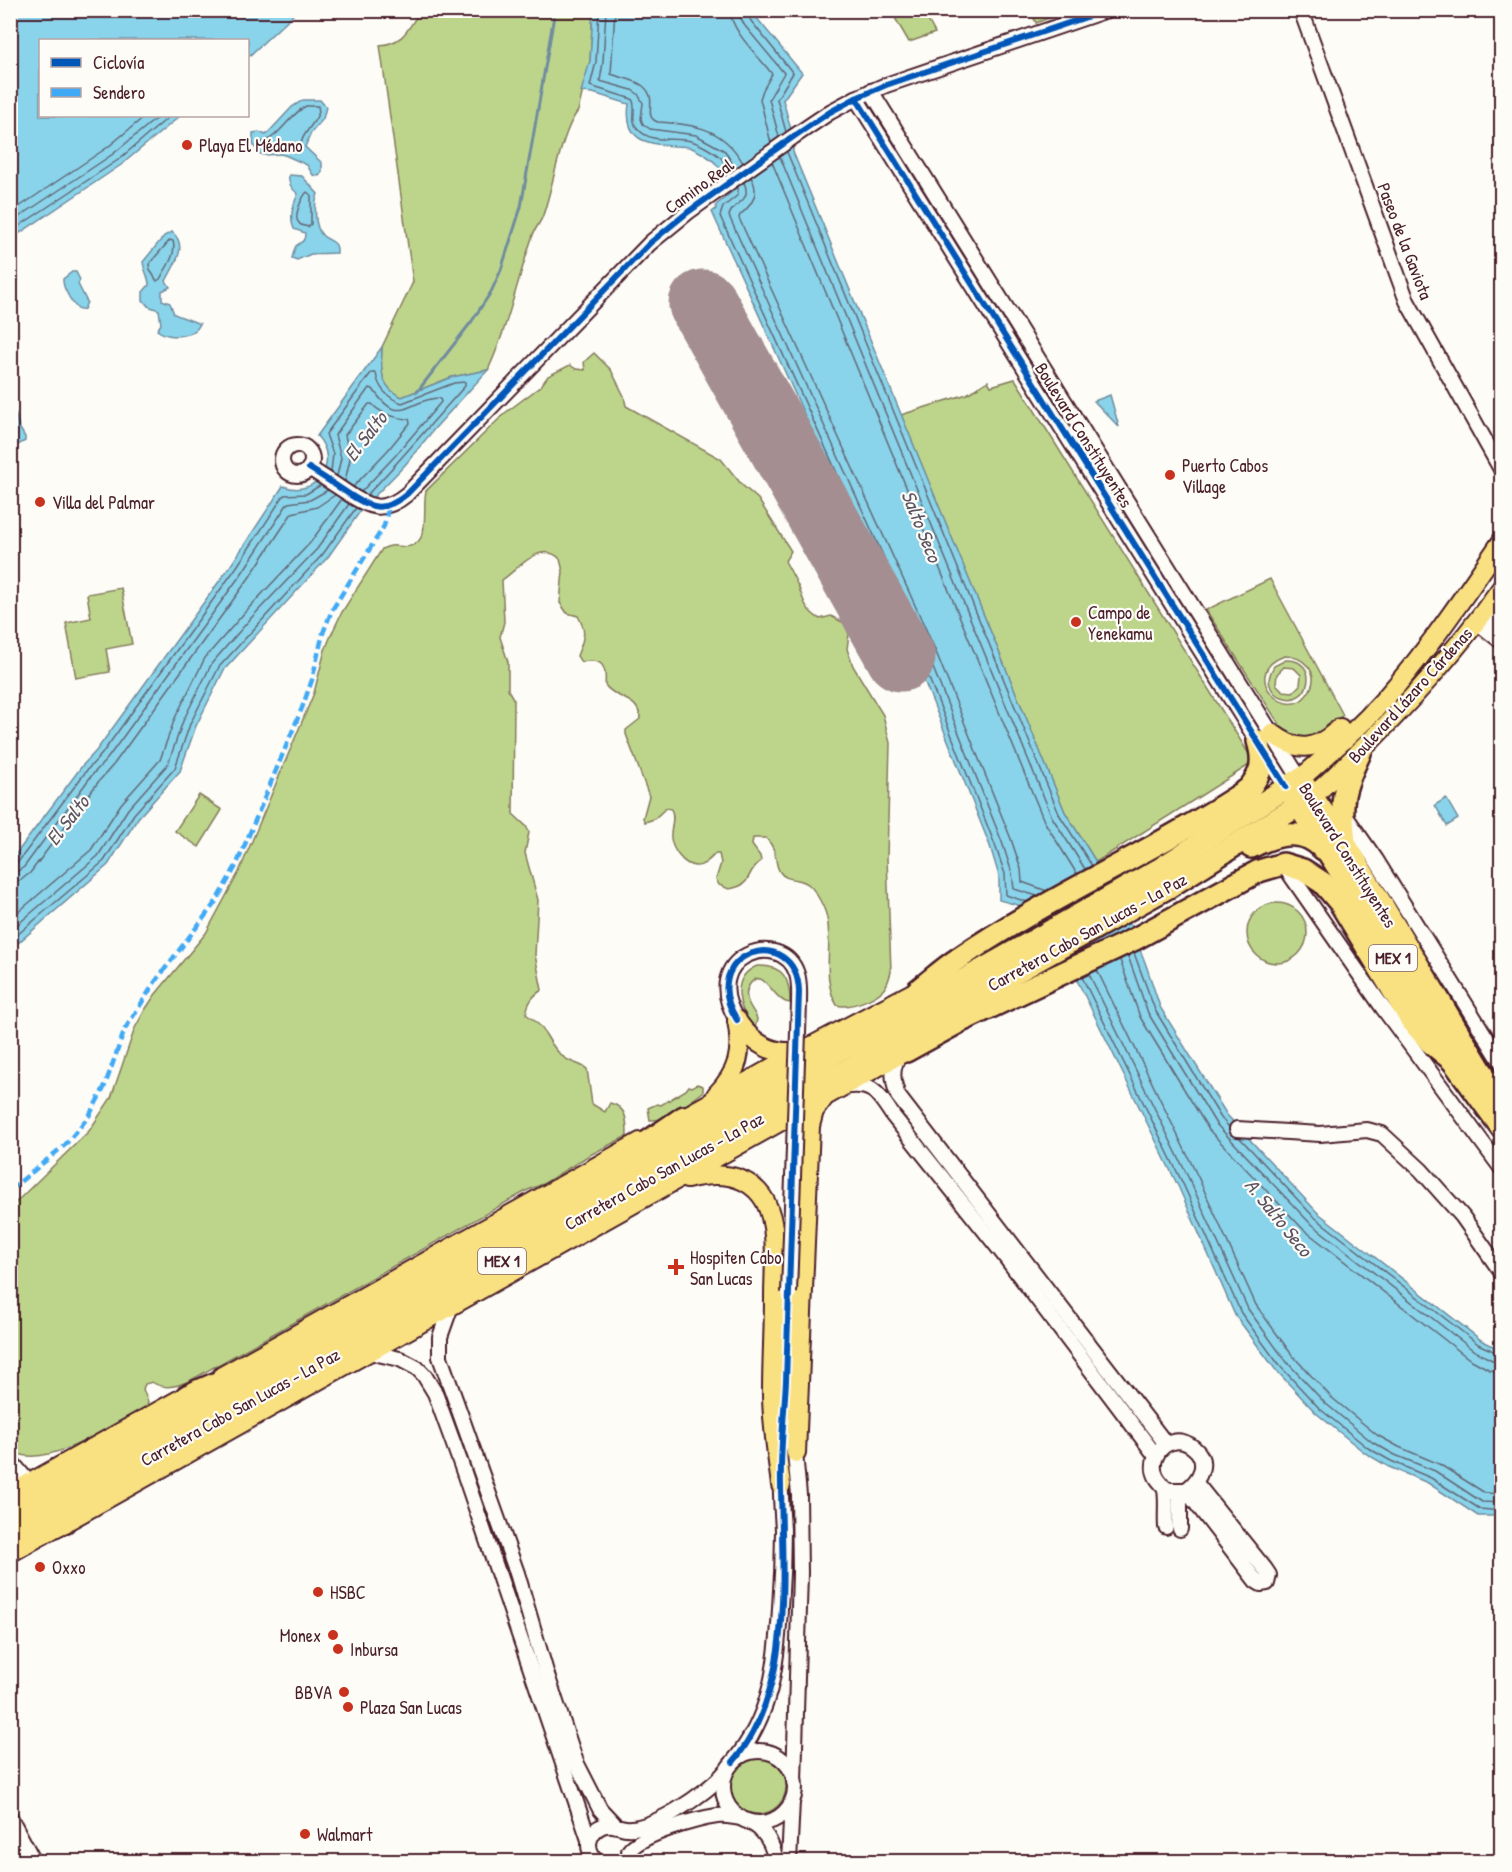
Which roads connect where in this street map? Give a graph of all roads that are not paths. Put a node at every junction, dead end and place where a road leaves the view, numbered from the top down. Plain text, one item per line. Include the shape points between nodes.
1 (1107, 10) edge
2 (1301, 10) edge
3 (871, 91) junction
4 (856, 98) junction
5 (309, 468) dead end
6 (1502, 471) edge
7 (1502, 541) edge
8 (1502, 587) edge
9 (1461, 601) junction
10 (1480, 618) junction
11 (1502, 628) edge
12 (1502, 642) edge
13 (1265, 737) junction
14 (1360, 753) junction
15 (1293, 783) junction
16 (1250, 788) junction
17 (1305, 801) junction
18 (1342, 812) junction
19 (1337, 850) junction
20 (1184, 854) junction
21 (1283, 864) junction
22 (1170, 878) junction
23 (984, 975) junction
24 (918, 990) junction
25 (937, 1016) junction
26 (736, 1020) junction
27 (808, 1048) junction
28 (903, 1053) junction
29 (1453, 1060) junction
30 (1502, 1063) edge
31 (835, 1091) junction
32 (1502, 1100) edge
33 (705, 1106) junction
34 (684, 1117) junction
35 (740, 1128) junction
36 (1502, 1128) edge
37 (1237, 1129) dead end
38 (1502, 1170) edge
39 (671, 1183) junction
40 (534, 1221) junction
41 (1010, 1252) junction
42 (1502, 1273) edge
43 (451, 1306) junction
44 (336, 1333) junction
45 (369, 1352) junction
46 (786, 1381) junction
47 (1123, 1386) junction
48 (187, 1395) junction
49 (1110, 1396) junction
50 (1166, 1444) junction
51 (796, 1453) junction
52 (1156, 1456) junction
53 (10, 1460) edge
54 (30, 1484) junction
55 (781, 1485) junction
56 (1165, 1488) junction
57 (1187, 1488) junction
58 (10, 1494) edge
59 (10, 1514) edge
60 (64, 1522) junction
61 (1166, 1527) dead end
62 (1180, 1529) dead end
63 (10, 1534) edge
64 (10, 1544) edge
65 (490, 1551) junction
66 (10, 1553) edge
67 (526, 1599) junction
68 (731, 1765) junction
69 (794, 1789) junction
70 (10, 1817) edge
71 (745, 1820) junction
72 (618, 1826) junction
73 (589, 1840) junction
74 (10, 1845) edge
75 (626, 1858) edge
76 (19, 1862) edge
77 (34, 1862) edge
78 (597, 1862) edge
79 (776, 1862) edge
80 (789, 1862) edge

1 - 3 street, Camino Real
2 - 6 street, Paseo de la Gaviota via 1407,301
3 - 4 street, Camino Real
3 - 13 street, Boulevard Constituyentes
4 - 5 street, Camino Real via 793,137 657,236 406,494 389,505 365,505
4 - 13 street, Boulevard Constituyentes
7 - 9 main road, Boulevard Lázaro Cárdenas
8 - 10 main road, Boulevard Lázaro Cárdenas
9 - 13 main road via 1393,676 1327,740 1300,746
9 - 15 main road, Boulevard Lázaro Cárdenas via 1369,715
10 - 11 street
10 - 12 street
10 - 14 main road, Boulevard Lázaro Cárdenas via 1424,686
13 - 15 street, Boulevard Constituyentes
13 - 16 highway via 1260,774
14 - 17 main road, Boulevard Lázaro Cárdenas
14 - 18 highway via 1346,783
15 - 17 highway, Boulevard Constituyentes / MEX 1
15 - 20 highway, Carretera Cabo San Lucas - La Paz / MEX 1
16 - 20 highway via 1210,833
16 - 24 highway via 1017,922 957,959
17 - 19 highway, Boulevard Constituyentes / MEX 1
17 - 22 highway, Carretera Cabo San Lucas - La Paz / MEX 1
18 - 19 highway
18 - 30 street
19 - 22 highway, MEX 1 via 1291,834
19 - 29 highway, Boulevard Constituyentes / MEX 1 via 1372,922
19 - 32 highway, Boulevard Constituyentes / MEX 1
20 - 22 highway, Carretera Cabo San Lucas - La Paz / MEX 1
21 - 28 highway via 1259,871 1127,943
21 - 29 highway via 1303,870 1323,883 1340,903 1411,1020
21 - 38 street
22 - 23 highway, Carretera Cabo San Lucas - La Paz / MEX 1
23 - 24 highway
23 - 25 highway, Carretera Cabo San Lucas - La Paz / MEX 1
23 - 40 highway, Carretera Cabo San Lucas - La Paz / MEX 1
24 - 27 main road
25 - 28 highway
25 - 35 highway, Carretera Cabo San Lucas - La Paz / MEX 1
26 - 27 main road via 766,1048 791,1052
26 - 33 main road via 740,1043 735,1069
26 - 46 street, bridge via 726,997 727,978 736,962 752,952 763,951 777,953 789,961 797,974 799,1002
27 - 33 main road
28 - 31 main road
28 - 41 street via 893,1069 898,1096
29 - 36 highway, Boulevard Constituyentes / MEX 1
31 - 39 main road
31 - 41 street via 861,1085 876,1091
31 - 51 main road via 814,1111 810,1126
33 - 34 main road
34 - 40 highway
34 - 48 main road
35 - 39 highway
35 - 63 highway, Carretera Cabo San Lucas - La Paz / MEX 1
37 - 42 street via 1320,1134 1367,1130 1382,1134 1462,1216
39 - 43 main road
39 - 55 main road via 707,1175 728,1176 752,1187 765,1203 773,1237 772,1396
40 - 44 highway, Carretera Cabo San Lucas - La Paz / MEX 1
41 - 47 street
41 - 49 street
43 - 45 main road
43 - 67 street via 440,1336 440,1357
44 - 48 highway
44 - 59 highway, Carretera Cabo San Lucas - La Paz / MEX 1
45 - 60 main road
45 - 65 street via 409,1363 430,1383
46 - 51 street
46 - 55 street
47 - 49 street
47 - 50 street
48 - 54 main road
49 - 52 street
50 - 52 street
50 - 57 street via 1181,1442 1195,1449 1202,1463 1202,1471
51 - 69 street via 800,1573
52 - 56 street via 1154,1471
53 - 54 street
54 - 58 main road
55 - 68 street via 782,1564 774,1677 758,1725
56 - 57 street
56 - 61 street
57 - 57 street via 1256,1581 1268,1583 1267,1572
57 - 62 street
60 - 64 highway
60 - 66 main road
65 - 67 street via 500,1557 513,1591
65 - 73 street
67 - 72 street via 576,1762 600,1809
68 - 69 street via 748,1753 769,1753 786,1764
68 - 71 street via 723,1782 724,1795 732,1811
68 - 72 street via 706,1791 677,1810 632,1829
69 - 71 street via 787,1809 777,1817 760,1822
69 - 80 street
70 - 77 street
71 - 75 street via 723,1816 700,1820 644,1839 634,1845
71 - 79 street via 763,1832
72 - 73 street via 598,1827
72 - 75 street via 629,1838
73 - 78 street via 590,1853
74 - 76 street

